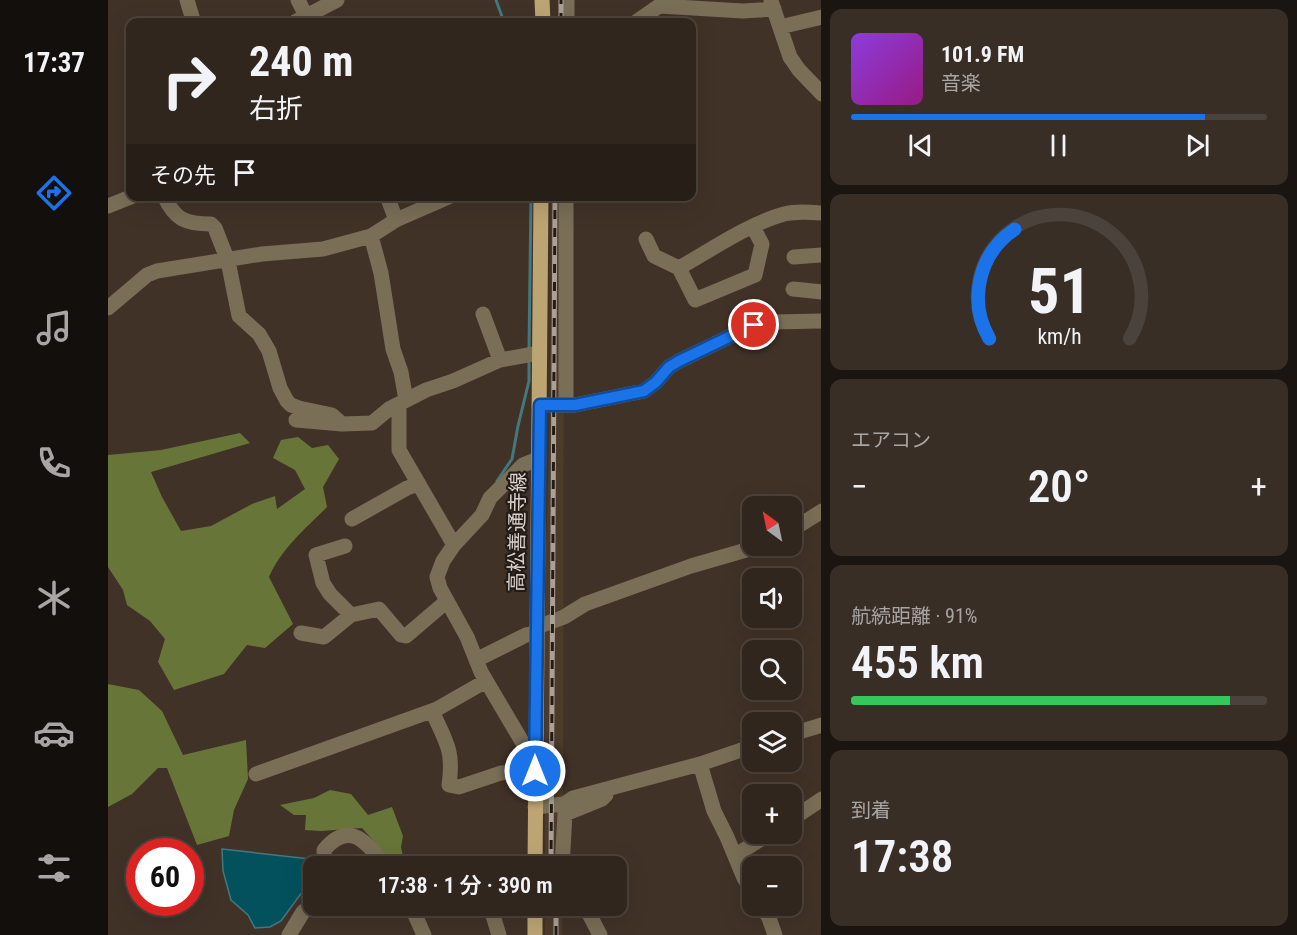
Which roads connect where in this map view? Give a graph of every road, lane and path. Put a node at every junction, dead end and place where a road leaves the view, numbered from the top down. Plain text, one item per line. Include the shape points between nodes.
1 (187, 0) edge
2 (298, 0) edge
3 (337, 0) edge
4 (543, 0) edge
5 (567, 0) edge
6 (649, 0) edge
7 (773, 4) edge
8 (821, 17) edge
9 (192, 18) edge
10 (302, 18) edge
11 (308, 18) edge
12 (543, 18) edge
13 (567, 18) edge
14 (640, 18) edge
15 (641, 18) edge
16 (780, 27) junction
17 (821, 92) edge
18 (126, 199) edge
19 (166, 201) edge
20 (389, 201) edge
21 (440, 201) edge
22 (541, 201) edge
23 (566, 201) edge
24 (108, 206) edge
25 (821, 213) edge
26 (396, 220) junction
27 (753, 227) junction
28 (371, 237) junction
29 (646, 239) dead end
30 (821, 255) edge
31 (794, 257) dead end
32 (228, 261) junction
33 (679, 268) junction
34 (793, 289) dead end
35 (821, 291) edge
36 (108, 308) edge
37 (483, 315) dead end
38 (821, 321) edge
39 (539, 353) junction
40 (500, 360) junction
41 (402, 402) junction
42 (540, 405) junction
43 (567, 405) junction
44 (296, 420) dead end
45 (342, 424) junction
46 (538, 459) junction
47 (419, 484) junction
48 (821, 512) edge
49 (352, 519) dead end
50 (802, 524) edge
51 (454, 545) junction
52 (345, 546) dead end
53 (742, 551) edge
54 (447, 601) junction
55 (351, 615) junction
56 (537, 630) junction
57 (301, 633) dead end
58 (476, 660) junction
59 (486, 681) junction
60 (432, 711) junction
61 (821, 725) edge
62 (802, 731) edge
63 (742, 750) edge
64 (535, 764) junction
65 (700, 764) junction
66 (256, 774) dead end
67 (615, 786) junction
68 (821, 800) edge
69 (535, 807) junction
70 (802, 812) edge
71 (753, 844) edge
72 (736, 855) junction
73 (324, 856) edge
74 (377, 856) edge
75 (535, 856) edge
76 (563, 856) edge
77 (742, 872) edge
78 (303, 912) edge
79 (415, 916) edge
80 (493, 916) edge
81 (535, 916) edge
82 (590, 916) edge
83 (768, 916) edge
84 (289, 935) edge
85 (424, 935) edge
86 (499, 935) edge
87 (535, 935) edge
88 (600, 935) edge
89 (775, 935) edge

1 - 9 street
2 - 10 street
3 - 11 street
4 - 12 main road
5 - 13 street
6 - 14 street
7 - 15 street via 743,11 659,6
7 - 16 street
8 - 16 street
16 - 17 street via 790,57
18 - 24 street
19 - 32 street via 177,216 193,224 211,224
20 - 26 street
21 - 26 street
22 - 39 main road, 高松善通寺線
23 - 43 street
25 - 27 street via 785,214
26 - 28 street
27 - 33 street
27 - 33 street via 762,244 755,275 695,300
28 - 32 street via 323,249
28 - 41 street via 401,372
29 - 33 street via 654,256
30 - 31 street
32 - 36 street via 157,271
32 - 45 street via 239,316 259,334 269,351 287,401 299,408 332,415
34 - 35 street
37 - 40 street
38 - 43 street via 754,325 679,361 644,391
39 - 40 street
39 - 42 main road, 高松善通寺線
40 - 41 street
41 - 45 street via 372,423
41 - 47 street via 399,450
42 - 43 street
42 - 46 main road, 高松善通寺線
44 - 45 street
46 - 51 street via 523,465 505,481 482,515
46 - 56 main road, 高松善通寺線
47 - 49 street
47 - 51 street
48 - 50 street
51 - 54 street via 437,577
52 - 55 street via 316,555 323,583
53 - 56 street via 585,604
54 - 55 street via 406,636 379,609
54 - 58 street
55 - 57 street via 324,637
56 - 58 street
56 - 64 main road, 高松善通寺線
58 - 59 street
59 - 60 street
59 - 64 street
60 - 64 street via 451,752 449,785 459,786
60 - 66 street
61 - 62 street
63 - 65 street
64 - 69 main road, 高松善通寺線
65 - 67 street
65 - 72 street via 714,810
67 - 69 street via 564,804
67 - 76 street via 602,800 565,814
68 - 70 street
69 - 75 main road, 高松善通寺線
71 - 72 street
72 - 77 street
73 - 74 street via 324,850 332,841 342,835 354,835
78 - 84 street
79 - 85 street
80 - 86 street
81 - 87 main road
82 - 88 street
83 - 89 street

